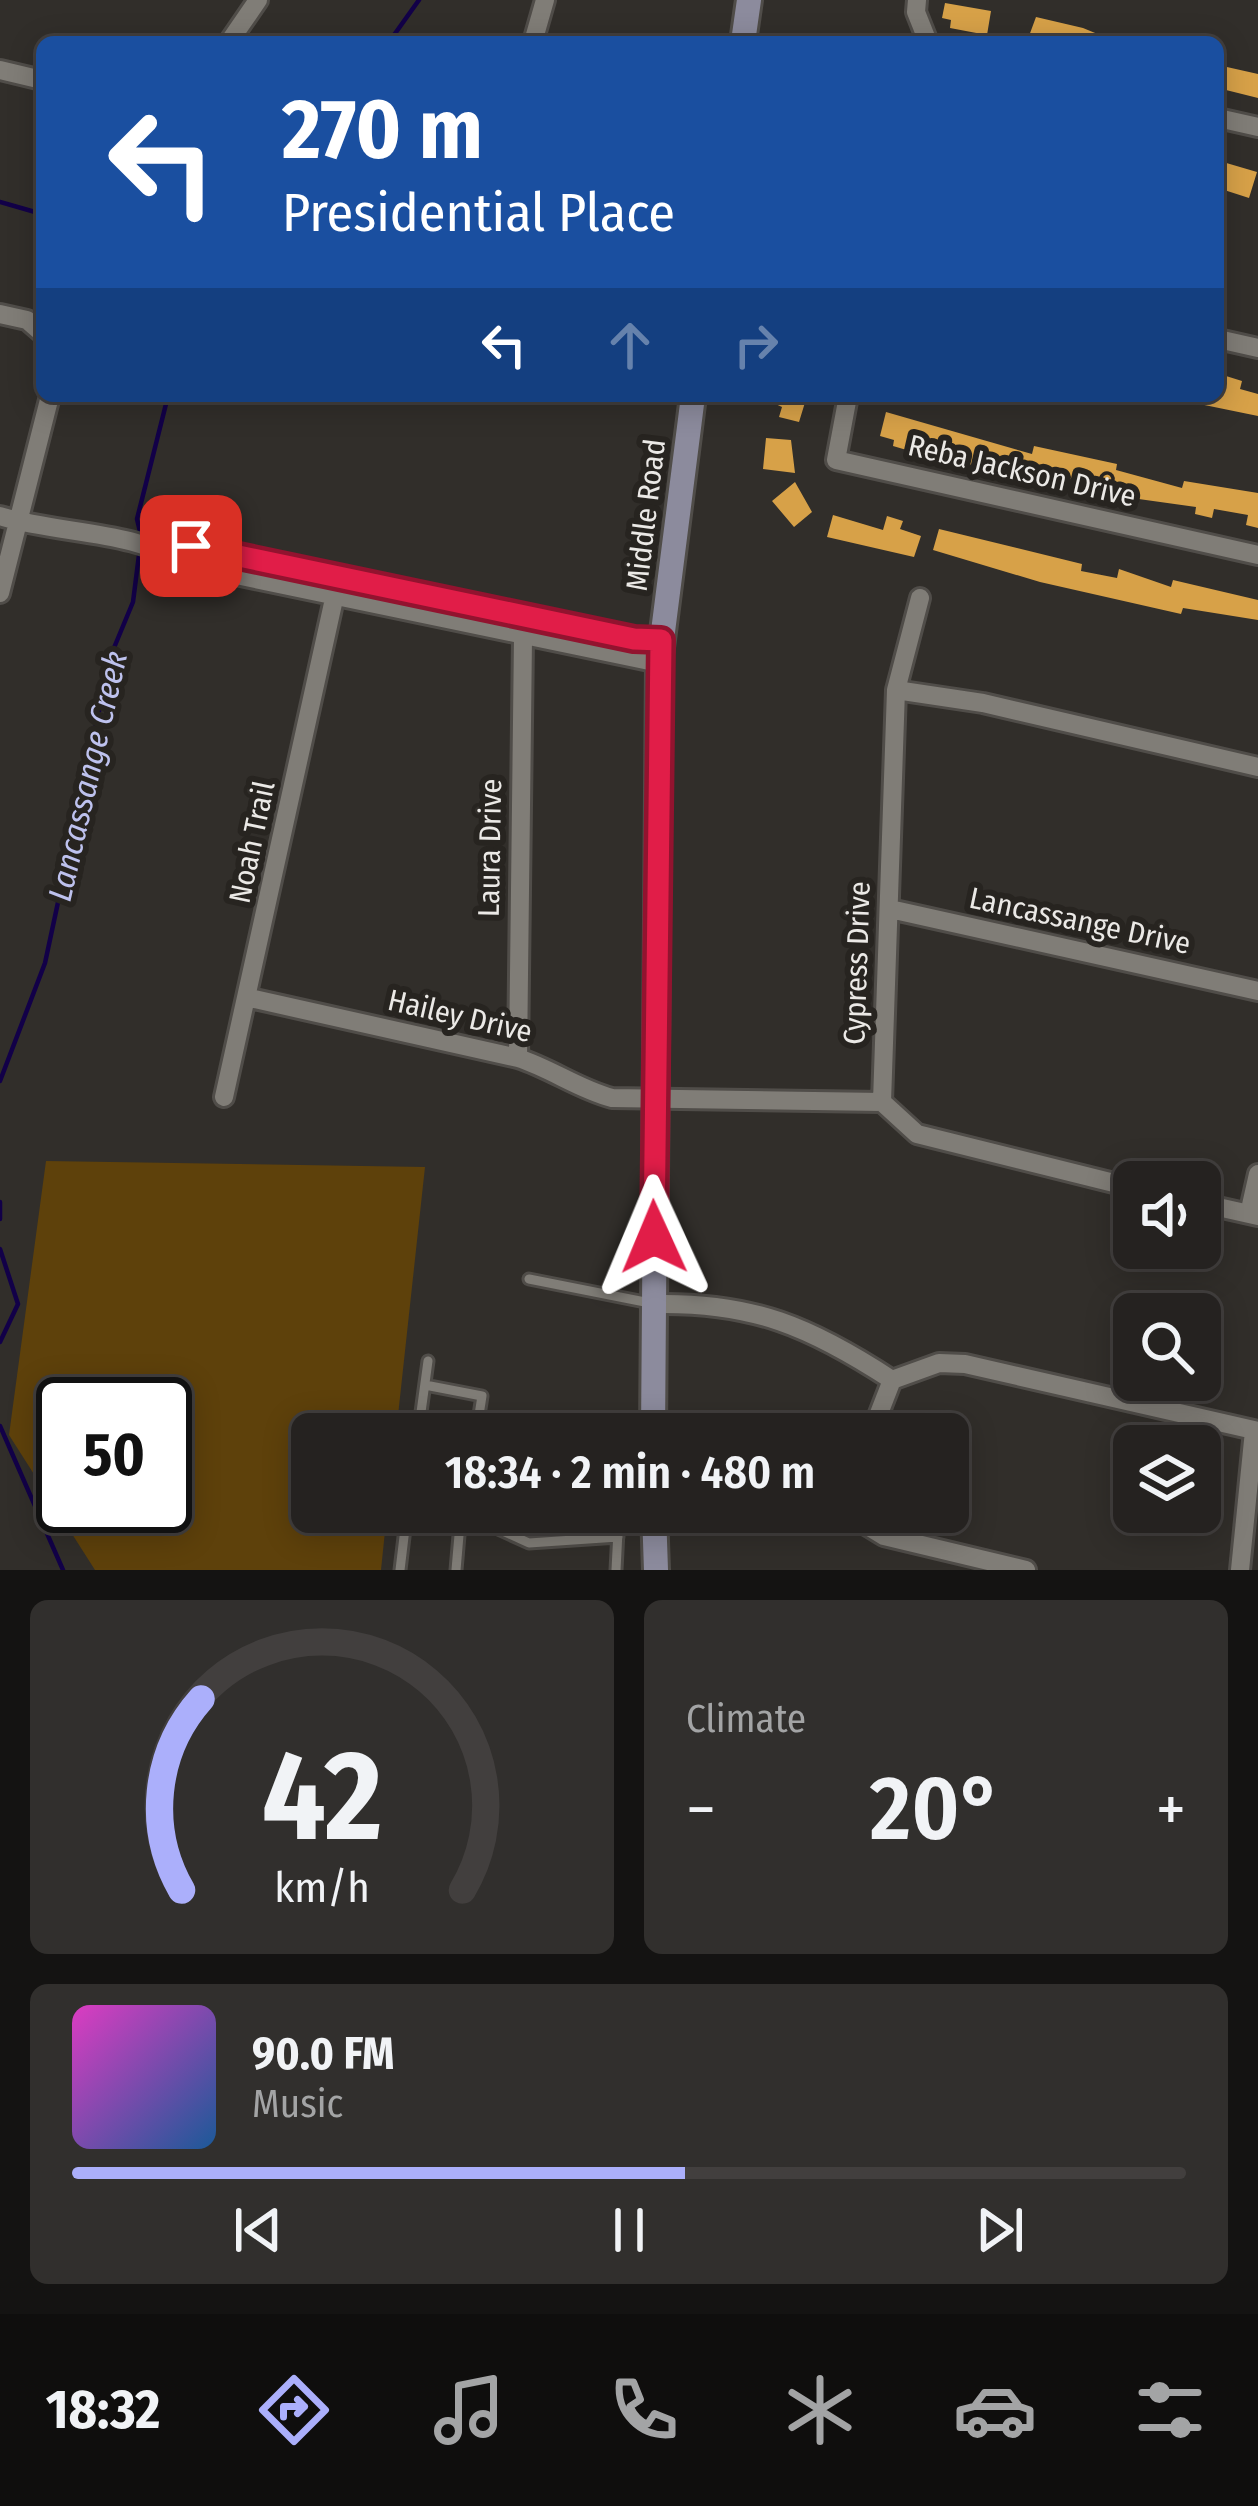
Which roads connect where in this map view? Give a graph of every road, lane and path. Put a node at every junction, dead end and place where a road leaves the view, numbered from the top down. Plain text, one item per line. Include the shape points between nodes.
1 (257, 0) edge
2 (545, 0) edge
3 (749, 0) edge
4 (917, 0) edge
5 (233, 36) edge
6 (535, 36) edge
7 (744, 36) edge
8 (926, 36) edge
9 (0, 70) edge
10 (36, 79) edge
11 (1224, 119) edge
12 (1258, 127) edge
13 (0, 314) edge
14 (36, 328) edge
15 (1224, 340) edge
16 (1258, 348) edge
17 (49, 402) edge
18 (692, 402) edge
19 (847, 402) edge
20 (0, 516) edge
21 (20, 522) junction
22 (159, 549) junction
23 (1258, 555) edge
24 (0, 592) edge
25 (920, 598) dead end
26 (334, 599) junction
27 (523, 638) junction
28 (660, 651) junction
29 (896, 690) junction
30 (1258, 767) edge
31 (890, 909) junction
32 (1258, 991) edge
33 (250, 998) junction
34 (518, 1058) junction
35 (224, 1096) dead end
36 (652, 1097) junction
37 (882, 1102) junction
38 (1258, 1174) edge
39 (1113, 1183) edge
40 (1221, 1208) edge
41 (1253, 1215) edge
42 (529, 1280) dead end
43 (655, 1304) junction
44 (428, 1361) dead end
45 (892, 1380) junction
46 (424, 1385) junction
47 (421, 1413) edge
48 (479, 1413) edge
49 (652, 1413) edge
50 (879, 1413) edge
51 (1256, 1431) edge
52 (404, 1533) edge
53 (618, 1533) edge
54 (655, 1533) edge
55 (879, 1533) edge
56 (618, 1537) junction
57 (400, 1570) edge
58 (456, 1570) edge
59 (616, 1570) edge
60 (656, 1570) edge
61 (1026, 1570) edge
62 (1240, 1570) edge

1 - 5 street
2 - 6 street
3 - 7 main road
4 - 8 street
9 - 10 street
11 - 12 street
13 - 14 street
15 - 16 street
17 - 21 street
18 - 28 main road, Middle Road
19 - 23 street, Reba Jackson Drive via 836,460
20 - 21 street
21 - 22 street
21 - 24 street
22 - 26 street via 188,565
22 - 28 street via 191,546 634,639
25 - 29 street, Cypress Drive
26 - 27 street
26 - 33 street, Noah Trail
27 - 28 street
27 - 34 street, Laura Drive
28 - 36 main road, Middle Road
29 - 30 street
29 - 31 street, Cypress Drive
31 - 32 street, Lancassange Drive
31 - 37 street, Cypress Drive
33 - 34 street, Hailey Drive
33 - 35 street, Noah Trail
34 - 36 street, Hailey Drive via 584,1091
36 - 37 street
36 - 43 main road, Middle Road
37 - 39 street via 916,1134
38 - 41 street
40 - 41 street
42 - 43 lane
43 - 45 street via 710,1303 767,1315 835,1343
43 - 49 main road, Middle Road
44 - 46 lane
45 - 50 street
45 - 51 street via 939,1363 965,1364
46 - 47 lane
46 - 48 lane via 482,1396
51 - 62 street
52 - 57 lane
53 - 56 lane
54 - 60 main road
55 - 61 street
56 - 58 lane via 529,1544 461,1512
56 - 59 lane

